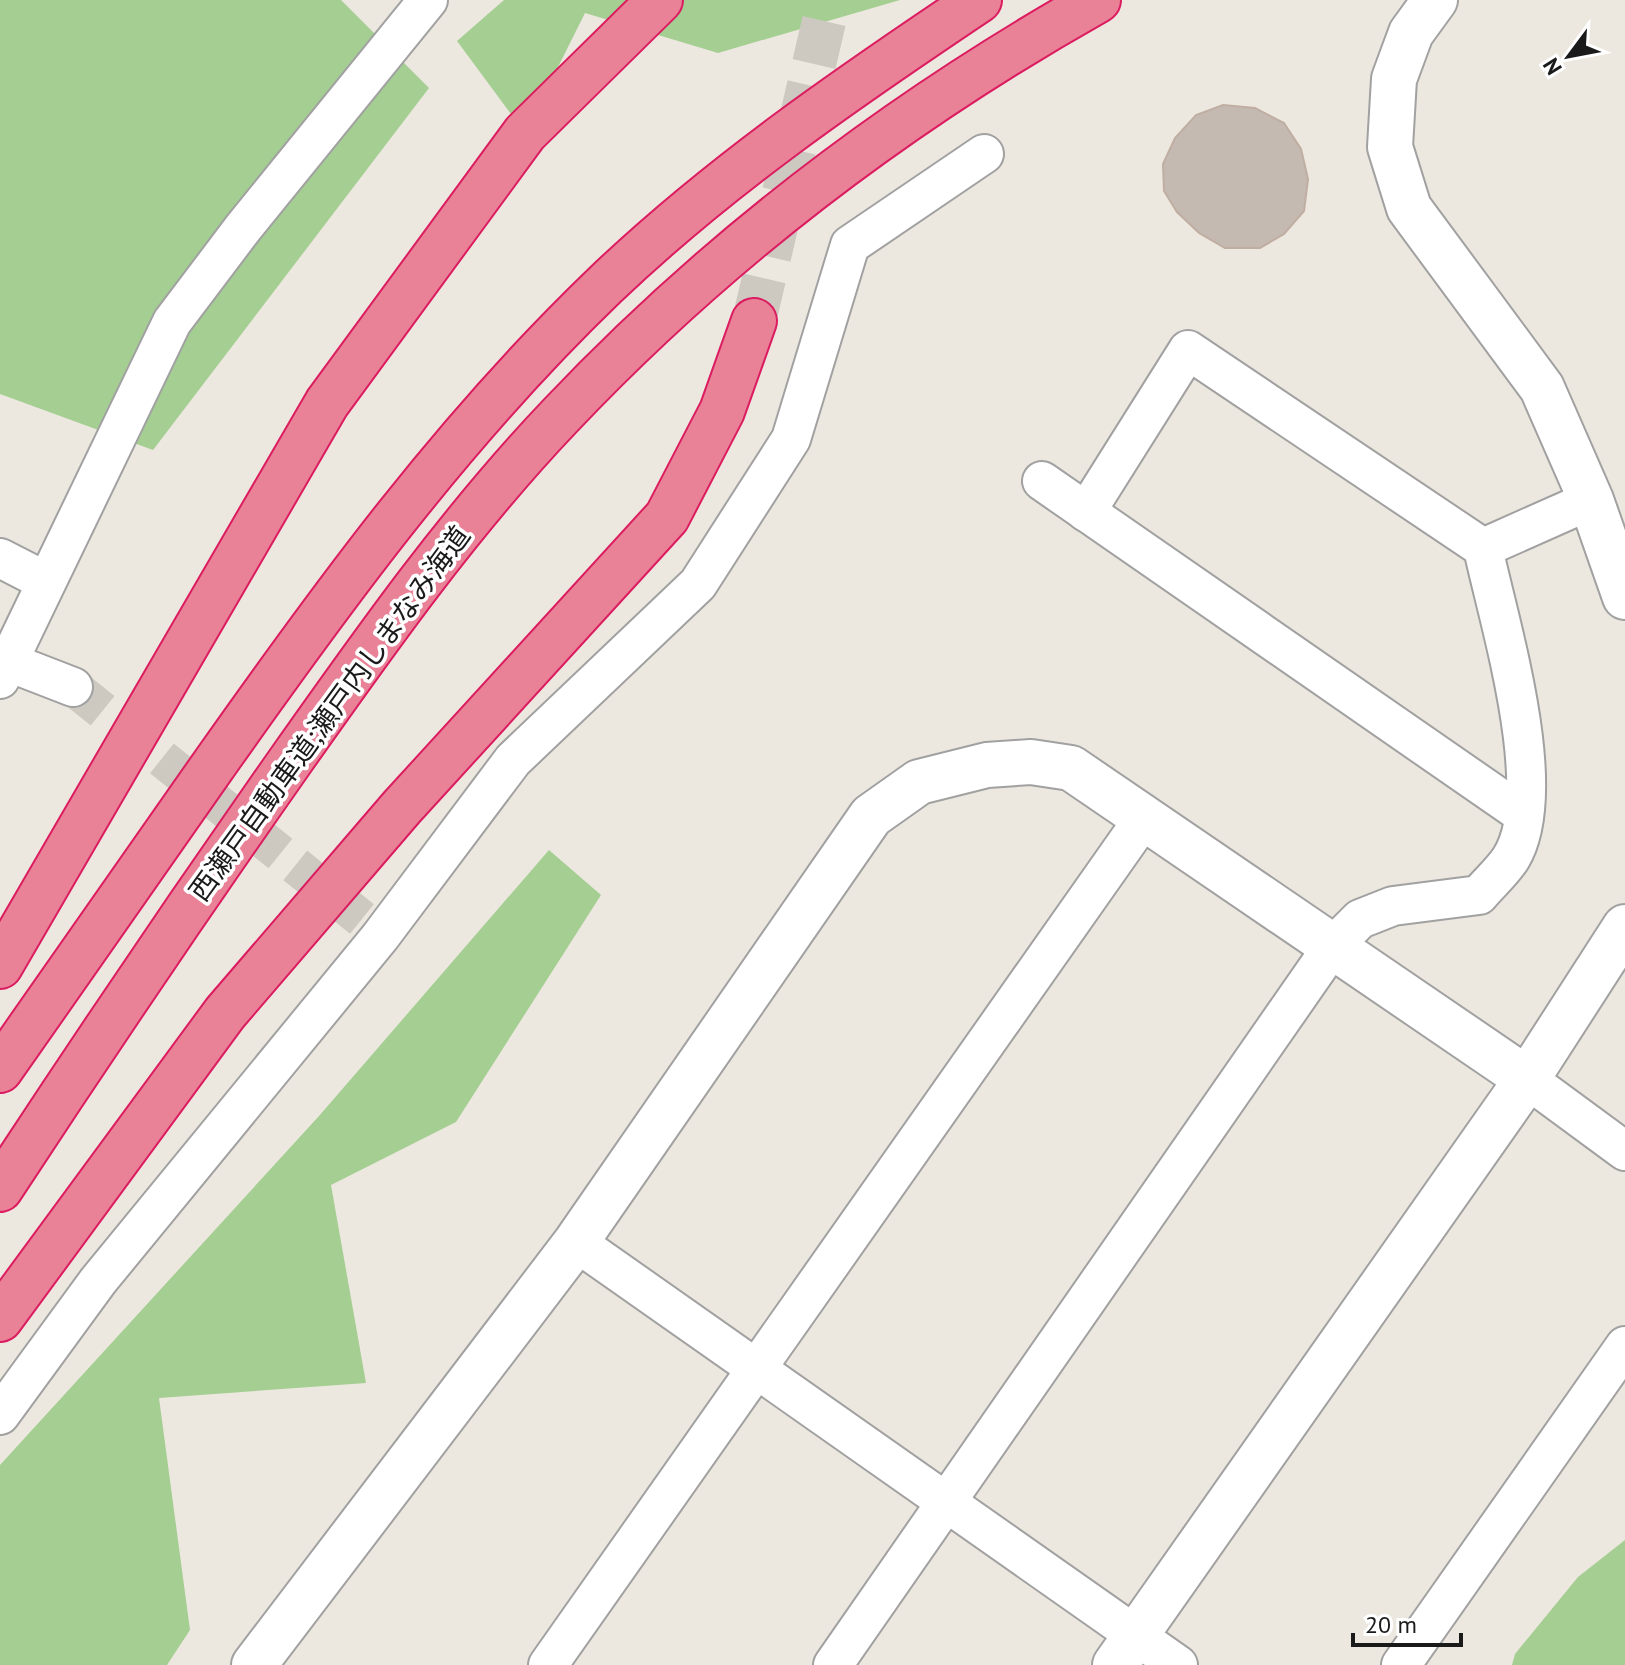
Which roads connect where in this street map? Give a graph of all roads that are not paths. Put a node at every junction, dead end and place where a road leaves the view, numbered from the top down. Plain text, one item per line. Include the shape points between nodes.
1 (428, 0) edge
2 (660, 0) edge
3 (979, 0) edge
4 (1098, 0) edge
5 (1435, 0) edge
6 (984, 154) dead end
7 (754, 321) tunnel mouth
8 (1042, 481) dead end
9 (1591, 500) junction
10 (1086, 512) junction
11 (1483, 548) junction
12 (0, 558) edge
13 (45, 581) junction
14 (1625, 597) edge
15 (5, 671) edge
16 (73, 687) tunnel mouth
17 (1524, 815) junction
18 (1144, 818) junction
19 (1625, 927) edge
20 (1332, 947) junction
21 (0, 966) edge
22 (0, 1070) edge
23 (1527, 1079) junction
24 (1625, 1151) edge
25 (0, 1189) edge
26 (576, 1242) junction
27 (0, 1319) edge
28 (1625, 1346) edge
29 (756, 1369) junction
30 (0, 1415) edge
31 (946, 1502) junction
32 (1125, 1650) edge
33 (254, 1665) edge
34 (548, 1665) edge
35 (833, 1665) edge
36 (1178, 1665) edge
37 (1401, 1665) edge

1 - 13 street via 172,322
2 - 21 highway via 525,133 327,403
3 - 22 highway via 822,105 705,198 519,371 340,586
4 - 25 highway, 西瀬戸自動車道;瀬戸内しまなみ海道 via 1010,49 855,154 741,245 558,418 388,622 158,949
5 - 9 street via 1411,33 1394,79 1390,147 1409,208 1542,388
6 - 30 street via 850,245 791,439 698,584 513,760 371,928
7 - 27 highway via 722,411 667,517 402,807 225,1013
8 - 10 street
9 - 11 street
9 - 14 street
10 - 11 street via 1188,350
10 - 17 street
11 - 17 street via 1528,760
12 - 13 street
13 - 15 street
15 - 16 street
17 - 20 street via 1512,856 1479,895 1393,906 1360,919
18 - 20 street
18 - 26 street via 1071,768 1031,762 987,765 919,782 871,816
18 - 29 street
19 - 23 street
20 - 23 street
20 - 31 street
23 - 24 street
23 - 32 street
26 - 29 street
26 - 33 street
28 - 37 street
29 - 31 street
29 - 34 street
31 - 32 street
31 - 35 street
32 - 36 street

